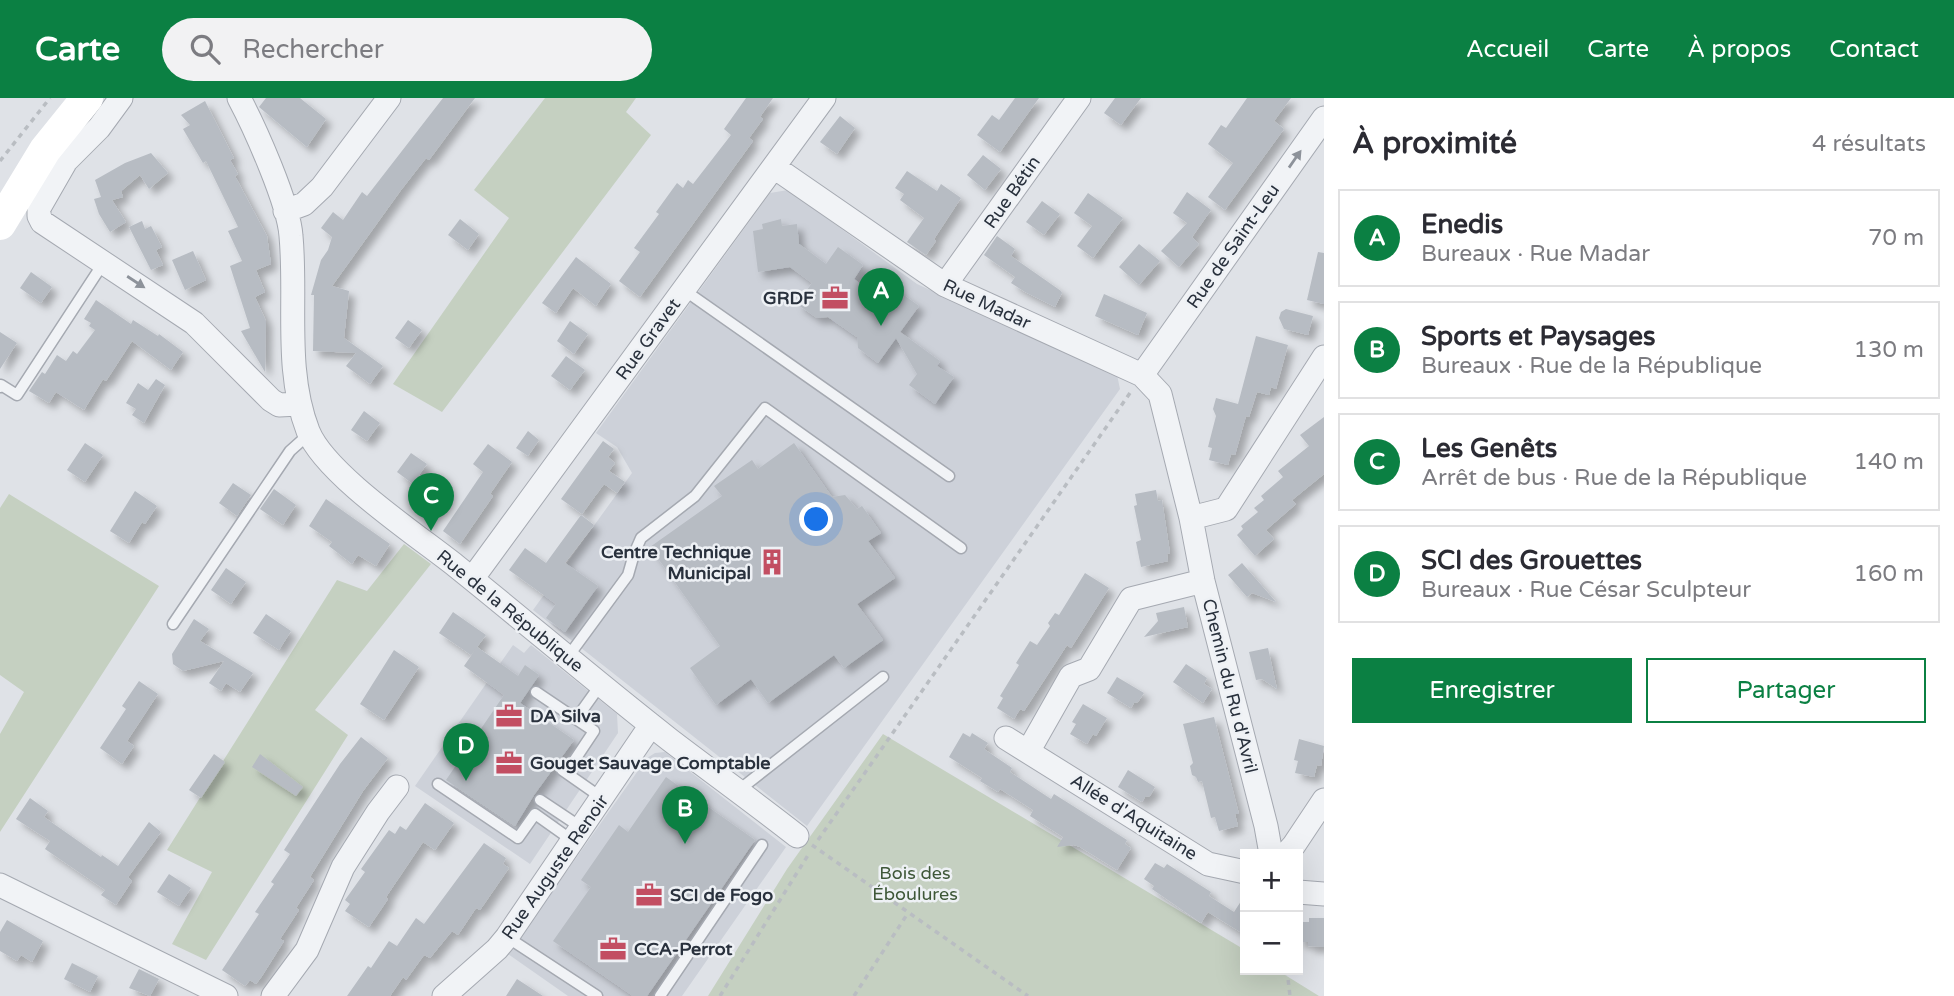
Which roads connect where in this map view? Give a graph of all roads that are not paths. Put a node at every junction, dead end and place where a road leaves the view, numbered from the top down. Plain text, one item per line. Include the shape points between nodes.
1 (66, 98) edge
2 (87, 98) edge
3 (121, 98) edge
4 (239, 98) edge
5 (389, 98) edge
6 (824, 98) edge
7 (1079, 98) edge
8 (1324, 118) edge
9 (45, 150) junction
10 (774, 167) junction
11 (13, 210) edge
12 (285, 211) junction
13 (104, 262) junction
14 (945, 285) junction
15 (684, 290) junction
16 (1324, 357) edge
17 (1142, 375) junction
18 (0, 387) edge
19 (299, 404) junction
20 (309, 434) junction
21 (949, 476) dead end
22 (1191, 518) junction
23 (961, 548) dead end
24 (472, 579) junction
25 (1203, 581) junction
26 (173, 624) dead end
27 (567, 658) junction
28 (883, 677) dead end
29 (601, 684) junction
30 (536, 692) dead end
31 (576, 719) junction
32 (651, 725) junction
33 (1006, 738) dead end
34 (1029, 750) junction
35 (573, 761) dead end
36 (562, 770) dead end
37 (438, 784) dead end
38 (739, 790) junction
39 (397, 798) dead end
40 (603, 798) junction
41 (540, 800) dead end
42 (1324, 800) edge
43 (578, 835) junction
44 (805, 841) road end
45 (762, 845) dead end
46 (1270, 849) edge
47 (1290, 849) edge
48 (1240, 871) edge
49 (0, 885) edge
50 (1303, 892) edge
51 (1324, 894) edge
52 (508, 937) junction
53 (226, 996) edge
54 (273, 996) edge
55 (444, 996) edge
56 (597, 996) edge
57 (660, 996) edge

1 - 9 main road
2 - 9 main road
3 - 11 street via 66,161 39,208
4 - 12 street, Rue de la République
5 - 12 street via 322,187 304,204
6 - 10 street, Rue Gravet
7 - 14 street, Rue Bétin
17 -> 8 street, Rue de Saint-Leu
9 - 11 main road
10 - 14 street, Rue Madar
10 - 15 street, Rue Gravet
11 - 13 street
12 - 19 street, Rue de la République via 291,234 293,374
13 - 18 lane via 17,395
13 -> 19 street via 194,323 271,400 279,405
14 - 17 street, Rue Madar
15 - 21 lane
15 - 24 street, Rue Gravet
16 - 22 street via 1226,509
17 - 22 street, Chemin du Ru d'Avril via 1160,394
19 - 20 street, Rue de la République
20 - 24 street, Rue de la République via 348,481
20 - 26 lane via 290,451
22 - 25 street, Chemin du Ru d'Avril
23 - 27 lane via 765,408 695,496 641,538 628,575
24 - 27 street, Rue de la République
25 - 34 street via 1131,599 1089,669 1071,676
25 - 46 street, Chemin du Ru d'Avril
27 - 29 street, Rue de la République
28 - 38 lane
29 - 31 lane
29 - 32 street, Rue de la République
30 - 31 lane
31 - 35 lane via 594,731
32 - 38 street, Rue de la République
32 - 40 street, Rue Auguste Renoir
33 - 34 street, Allée d'Aquitaine
34 - 48 street, Allée d'Aquitaine via 1208,864
36 - 40 lane
37 - 43 lane via 518,838 535,814
38 - 44 street, Rue de la République
39 - 54 street via 343,867 307,950
40 - 43 street, Rue Auguste Renoir
41 - 43 lane
42 - 47 street
43 - 52 street, Rue Auguste Renoir
45 - 57 lane
49 - 53 street
50 - 51 street
52 - 55 street, Rue Auguste Renoir
52 - 56 lane

